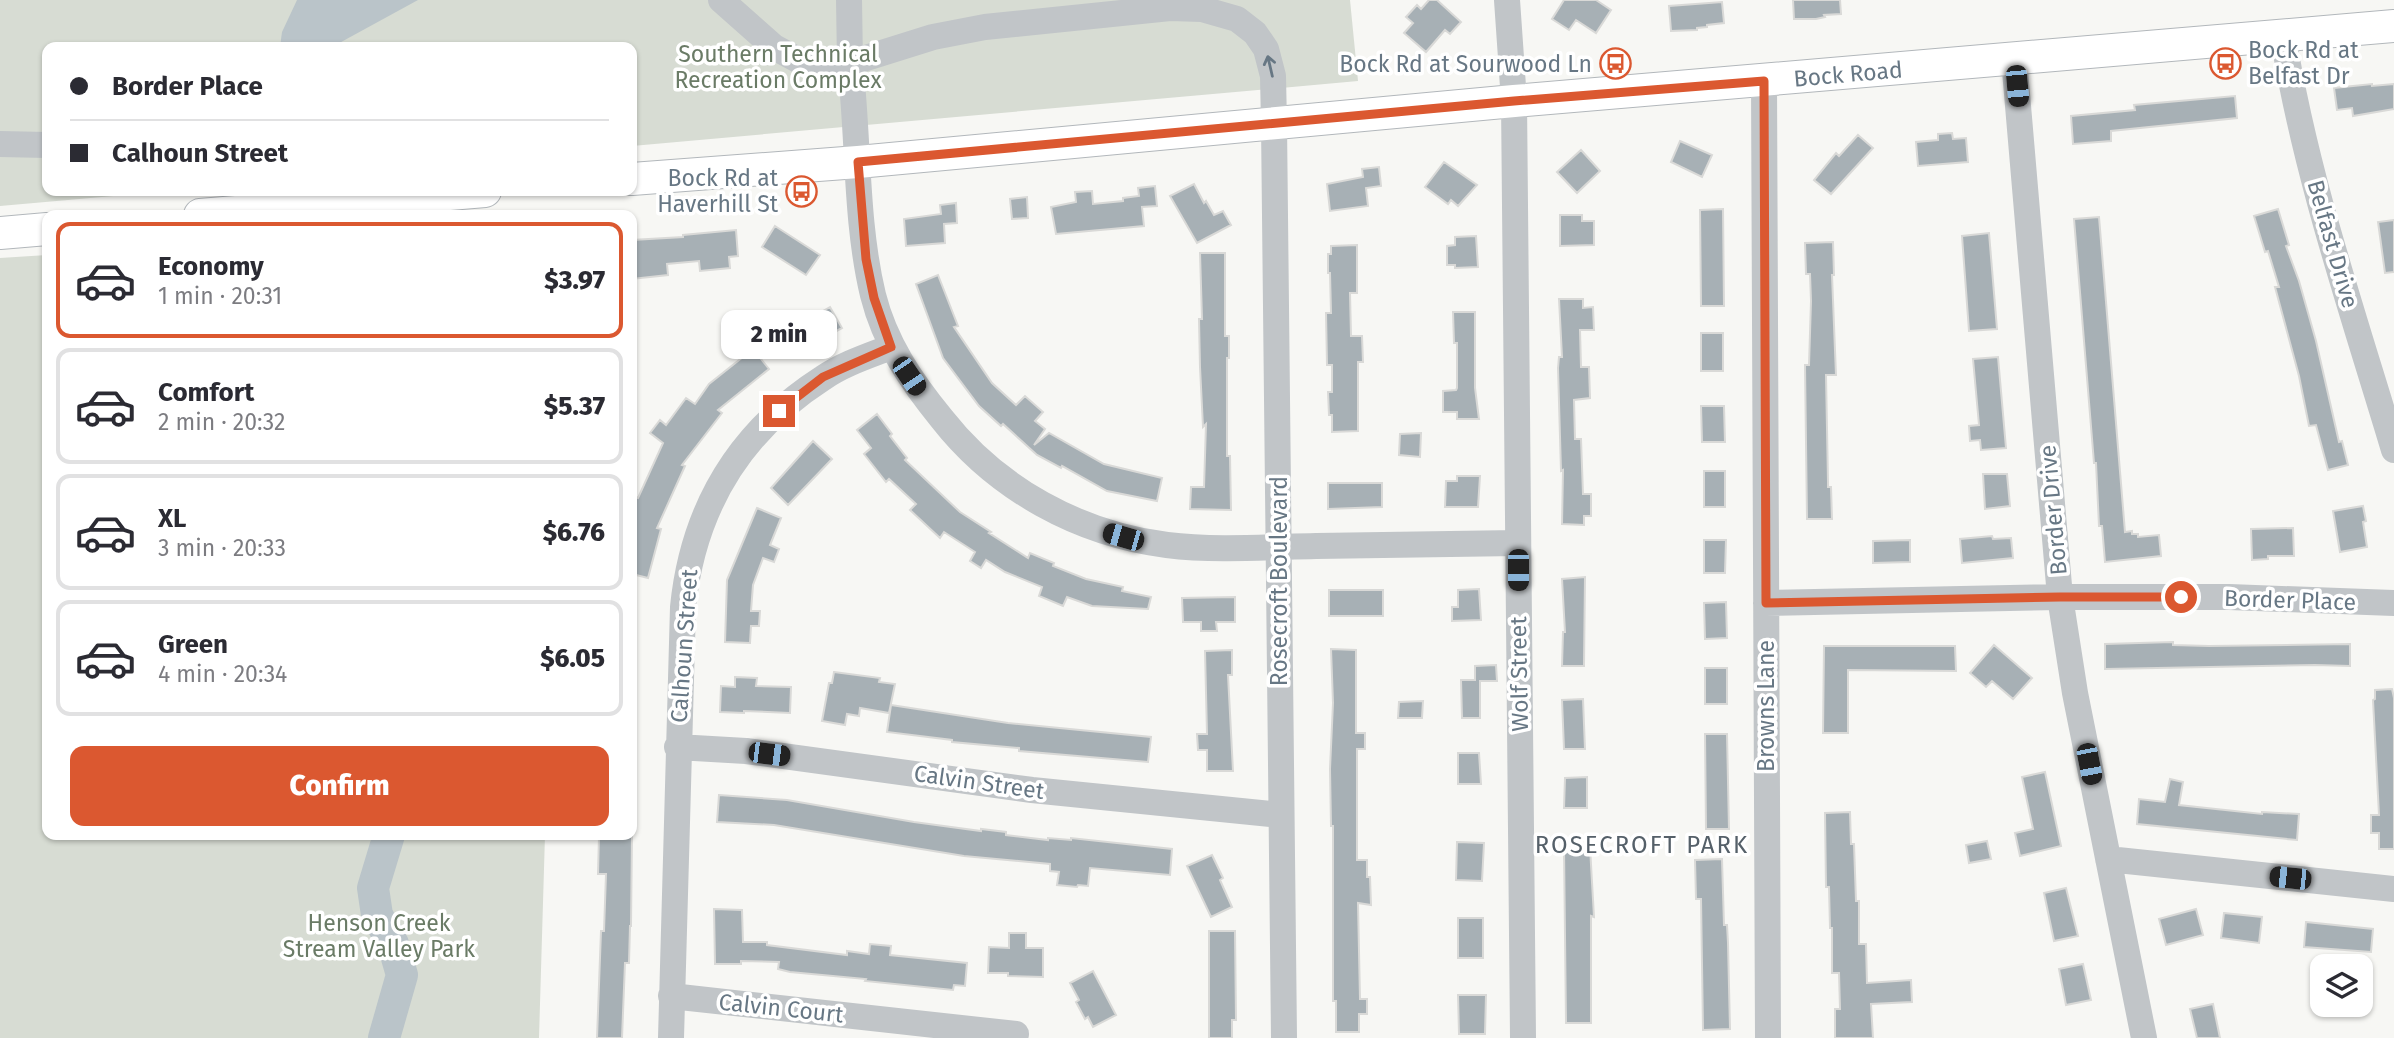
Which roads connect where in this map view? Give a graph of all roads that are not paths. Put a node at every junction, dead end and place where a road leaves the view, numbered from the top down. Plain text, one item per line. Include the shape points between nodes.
1 (721, 0) edge
2 (849, 0) edge
3 (1507, 0) edge
4 (1242, 10) edge
5 (2394, 26) edge
6 (2283, 36) junction
7 (2014, 59) junction
8 (850, 63) junction
9 (1764, 81) junction
10 (1514, 101) junction
11 (1274, 124) junction
12 (0, 144) edge
13 (42, 145) edge
14 (858, 162) junction
15 (637, 179) edge
16 (424, 196) edge
17 (256, 210) edge
18 (42, 229) edge
19 (0, 233) edge
20 (891, 347) junction
21 (2394, 450) edge
22 (1517, 543) junction
23 (1279, 547) junction
24 (2060, 597) junction
25 (1766, 603) junction
26 (2394, 603) edge
27 (677, 747) junction
28 (1281, 816) junction
29 (2108, 859) junction
30 (2394, 889) edge
31 (671, 996) junction
32 (1016, 1034) dead end
33 (670, 1038) edge
34 (1284, 1038) edge
35 (1523, 1038) edge
36 (1768, 1038) edge
37 (2144, 1038) edge

1 - 8 street via 774,47 798,60
2 - 8 street
3 - 10 street, Wolf Street
4 - 8 street via 1170,8 985,27 933,37
11 -> 4 street, Rosecroft Boulevard via 1271,64
5 - 6 main road, Bock Road
6 - 7 main road, Bock Road
6 - 21 street, Belfast Drive via 2323,214
7 - 9 main road, Bock Road
7 - 24 street, Border Drive
8 - 14 street
9 - 10 main road, Bock Road
9 - 25 street, Browns Lane
10 - 11 main road, Bock Road
10 - 22 street, Wolf Street
11 - 14 main road, Bock Road
11 - 23 street, Rosecroft Boulevard
12 - 13 street
14 - 15 main road, Bock Road
14 - 20 street via 866,259
16 - 17 main road
18 - 19 main road
20 - 23 street via 957,439 1002,478 1048,508 1100,530 1147,542
20 - 27 street, Calhoun Street via 823,377 779,411 745,446 719,484 685,584
22 - 23 street
22 - 35 street, Wolf Street
23 - 28 street, Rosecroft Boulevard
24 - 25 street, Border Place
24 - 26 street, Border Place
24 - 29 street, Border Drive
25 - 36 street, Browns Lane
27 - 28 street, Calvin Street
27 - 31 street, Calhoun Street
28 - 34 street, Rosecroft Boulevard
29 - 30 street
29 - 37 street, Border Drive
31 - 32 street, Calvin Court
31 - 33 street, Calhoun Street

